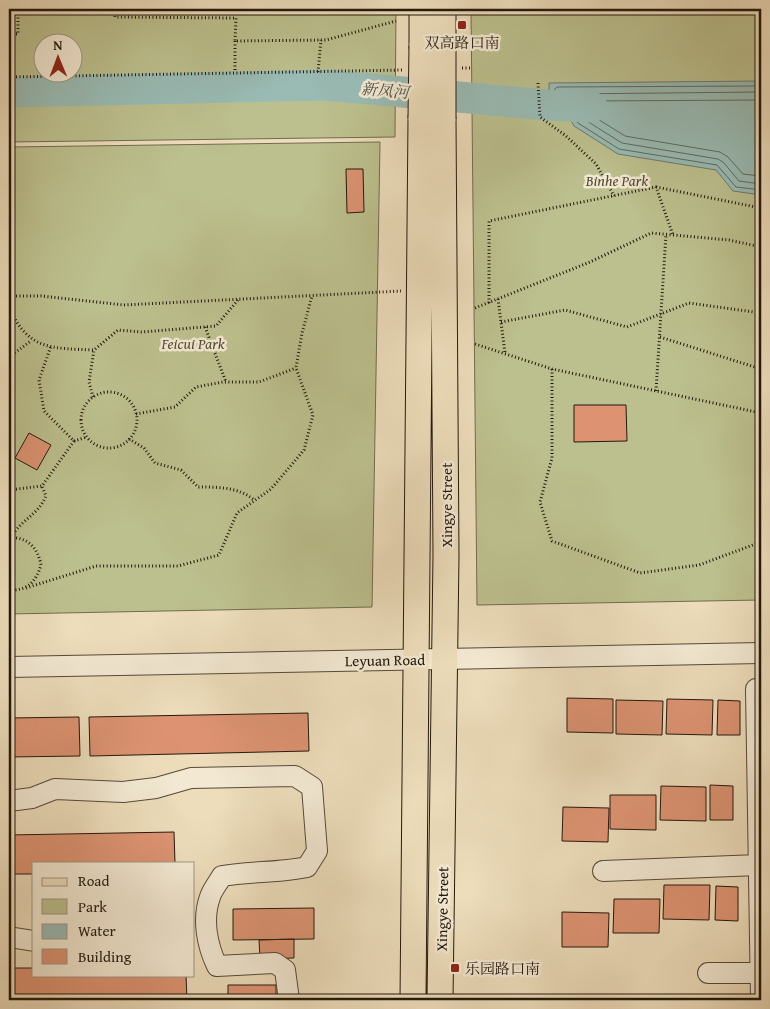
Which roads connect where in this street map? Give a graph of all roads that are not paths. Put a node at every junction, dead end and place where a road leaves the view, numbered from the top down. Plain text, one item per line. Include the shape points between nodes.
1 (422, 9) edge
2 (443, 9) edge
3 (432, 44) junction
4 (432, 118) junction
5 (761, 653) edge
6 (445, 658) junction
7 (414, 659) junction
8 (9, 667) edge
9 (761, 689) edge
10 (9, 801) edge
11 (759, 865) junction
12 (603, 871) dead end
13 (200, 931) edge
14 (760, 932) edge
15 (9, 937) edge
16 (32, 941) edge
17 (708, 973) dead end
18 (760, 973) edge
19 (288, 1000) edge
20 (413, 1000) edge
21 (440, 1000) edge
22 (761, 1000) edge

1 - 3 main road, Xingye Street
2 - 3 main road, Xingye Street
3 - 4 main road, Xingye Street, bridge
4 - 6 main road, Xingye Street
4 - 7 main road, Xingye Street via 419,289
5 - 6 street, Leyuan Road
6 - 7 street, Leyuan Road
6 - 21 main road, Xingye Street
7 - 8 street, Leyuan Road
7 - 20 main road, Xingye Street
9 - 11 street via 756,689
10 - 13 street via 32,798 54,789 123,792 156,788 191,778 295,776 312,786 317,851 307,867 222,876 210,896
11 - 12 street
11 - 14 street
13 - 19 street via 217,966 275,964 285,970
14 - 18 street
15 - 16 street
17 - 18 street
18 - 22 street

